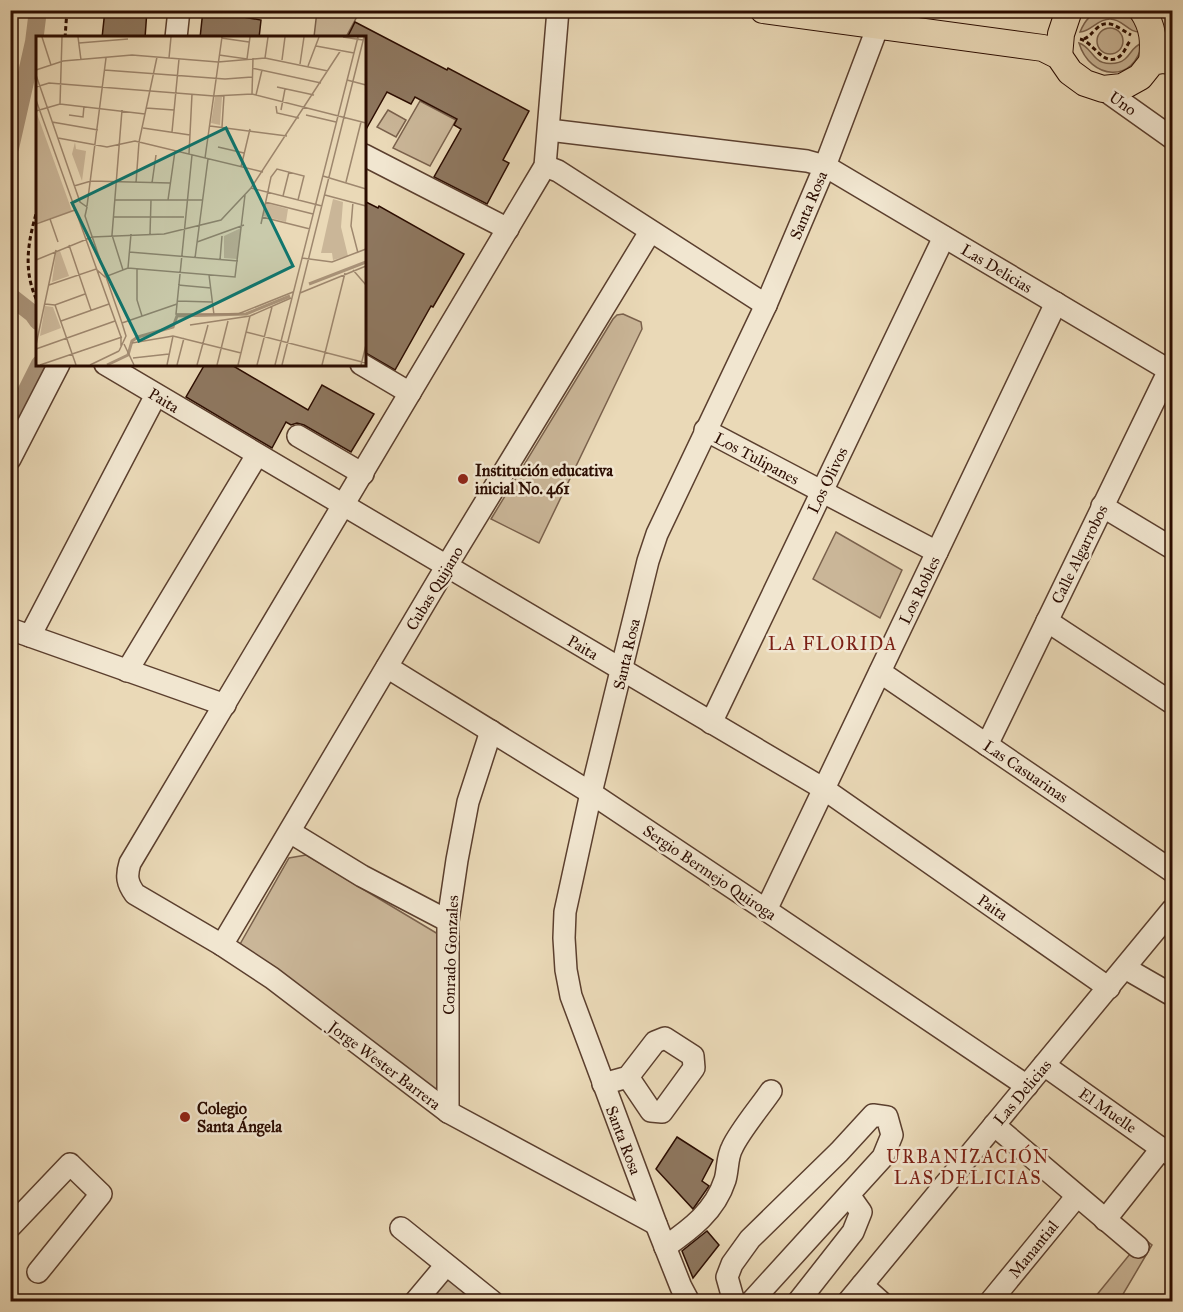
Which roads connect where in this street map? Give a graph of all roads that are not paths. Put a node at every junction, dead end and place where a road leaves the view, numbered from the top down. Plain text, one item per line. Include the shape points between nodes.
1 (179, 10) edge
2 (558, 10) edge
3 (763, 10) edge
4 (1069, 10) edge
5 (1142, 10) edge
6 (880, 19) edge
7 (176, 36) edge
8 (1059, 56) junction
9 (1162, 62) edge
10 (1103, 89) junction
11 (549, 130) junction
12 (1173, 138) edge
13 (366, 156) edge
14 (545, 166) junction
15 (825, 166) junction
16 (508, 229) junction
17 (650, 232) junction
18 (944, 237) junction
19 (1056, 303) junction
20 (766, 306) junction
21 (58, 366) edge
22 (112, 366) edge
23 (364, 366) edge
24 (1171, 369) edge
25 (135, 373) edge
26 (410, 393) junction
27 (156, 395) junction
28 (705, 430) junction
29 (298, 436) dead end
30 (257, 455) junction
31 (10, 459) edge
32 (363, 474) junction
33 (821, 492) junction
34 (344, 507) junction
35 (1102, 507) junction
36 (1173, 548) edge
37 (937, 552) junction
38 (446, 567) junction
39 (1047, 621) junction
40 (20, 633) edge
41 (387, 667) junction
42 (127, 671) junction
43 (622, 671) junction
44 (880, 672) junction
45 (1173, 703) edge
46 (225, 705) junction
47 (711, 723) junction
48 (491, 731) junction
49 (987, 745) junction
50 (824, 789) junction
51 (591, 794) junction
52 (290, 832) junction
53 (1173, 871) edge
54 (766, 910) junction
55 (1173, 910) edge
56 (448, 921) junction
57 (222, 945) junction
58 (1125, 968) junction
59 (1108, 988) junction
60 (1173, 995) edge
61 (1044, 1065) junction
62 (628, 1077) dead end
63 (603, 1084) junction
64 (1027, 1086) junction
65 (771, 1091) dead end
66 (448, 1112) junction
67 (994, 1125) junction
68 (1167, 1152) edge
69 (636, 1171) junction
70 (597, 1192) junction
71 (849, 1195) junction
72 (1077, 1196) junction
73 (1105, 1220) junction
74 (656, 1224) junction
75 (10, 1227) edge
76 (401, 1228) dead end
77 (665, 1247) junction
78 (1138, 1247) dead end
79 (446, 1265) junction
80 (38, 1272) dead end
81 (861, 1285) junction
82 (679, 1297) edge
83 (415, 1302) edge
84 (493, 1302) edge
85 (734, 1302) edge
86 (751, 1302) edge
87 (798, 1302) edge
88 (848, 1302) edge
89 (881, 1302) edge
90 (990, 1302) edge

1 - 7 street
2 - 11 street
3 - 6 main road
4 - 8 main road via 1060,34
5 - 9 main road via 1150,22
6 - 8 main road via 1043,48
6 - 15 street, Santa Rosa
8 - 10 main road via 1070,72
9 - 10 main road via 1122,87
10 - 12 street, Uno
11 - 14 street
11 - 15 street, Las Delicias
13 - 16 street
14 - 16 street
14 - 17 street
15 - 18 street, Las Delicias
15 - 20 street, Santa Rosa
16 - 26 street
17 - 20 street
17 - 38 street, Cubas Quijano
18 - 19 street, Las Delicias
18 - 33 street, Los Olivos
19 - 24 street, Las Delicias
19 - 37 street, Los Robles
20 - 28 street, Santa Rosa
21 - 31 street
22 - 25 street, Paita
23 - 26 street
24 - 35 street, Calle Algarrobos
25 - 27 street, Paita
26 - 32 street
27 - 30 street, Paita
27 - 40 street
28 - 33 street, Los Tulipanes
28 - 43 street, Santa Rosa via 657,534
29 - 32 street
30 - 34 street, Paita
30 - 42 street
32 - 34 street
33 - 37 street, Los Tulipanes
33 - 47 street, Los Olivos
34 - 38 street, Paita
34 - 46 street
35 - 36 street
35 - 39 street, Calle Algarrobos
37 - 44 street, Los Robles
38 - 41 street, Cubas Quijano
38 - 43 street, Paita
39 - 45 street
39 - 49 street, Calle Algarrobos
40 - 42 street
41 - 48 street, Sergio Bermejo Quiroga
41 - 52 street, Cubas Quijano
42 - 46 street
43 - 47 street, Paita
43 - 51 street, Santa Rosa
44 - 49 street, Las Casuarinas
44 - 50 street, Los Robles
46 - 57 street, Jorge Wester Barrera via 127,874 135,894
47 - 50 street, Paita
48 - 51 street, Sergio Bermejo Quiroga
48 - 56 street, Conrado Gonzales via 468,802
49 - 53 street, Las Casuarinas
50 - 54 street, Los Robles
50 - 59 street, Paita
51 - 54 street, Sergio Bermejo Quiroga
51 - 63 street, Santa Rosa via 565,912 564,938 571,996
52 - 56 street
52 - 57 street, Cubas Quijano
54 - 64 street, Sergio Bermejo Quiroga
55 - 58 street, Las Delicias
56 - 66 street, Conrado Gonzales
57 - 66 street, Jorge Wester Barrera via 272,978
58 - 59 street, Las Delicias
58 - 60 street
59 - 61 street, Las Delicias
61 - 64 street, Las Delicias
61 - 68 street, El Muelle
62 - 63 street
63 - 69 street, Santa Rosa
64 - 67 street, Las Delicias
65 - 77 street via 731,1149 729,1168 713,1206
66 - 70 street, Jorge Wester Barrera
67 - 72 street
67 - 81 street, Las Delicias
68 - 73 street
69 - 70 street via 629,1181
69 - 74 street, Santa Rosa
70 - 74 street, Jorge Wester Barrera
71 - 85 street via 883,1156 892,1135 887,1117 873,1115 750,1239 727,1277
71 - 86 street
71 - 87 street via 861,1212 854,1232
72 - 73 street
72 - 90 street, Manantial
73 - 78 street
74 - 77 street, Santa Rosa
75 - 80 street via 70,1164 102,1194
76 - 79 street
77 - 82 street, Santa Rosa
79 - 83 street
79 - 84 street
81 - 88 street, Las Delicias
81 - 89 street

